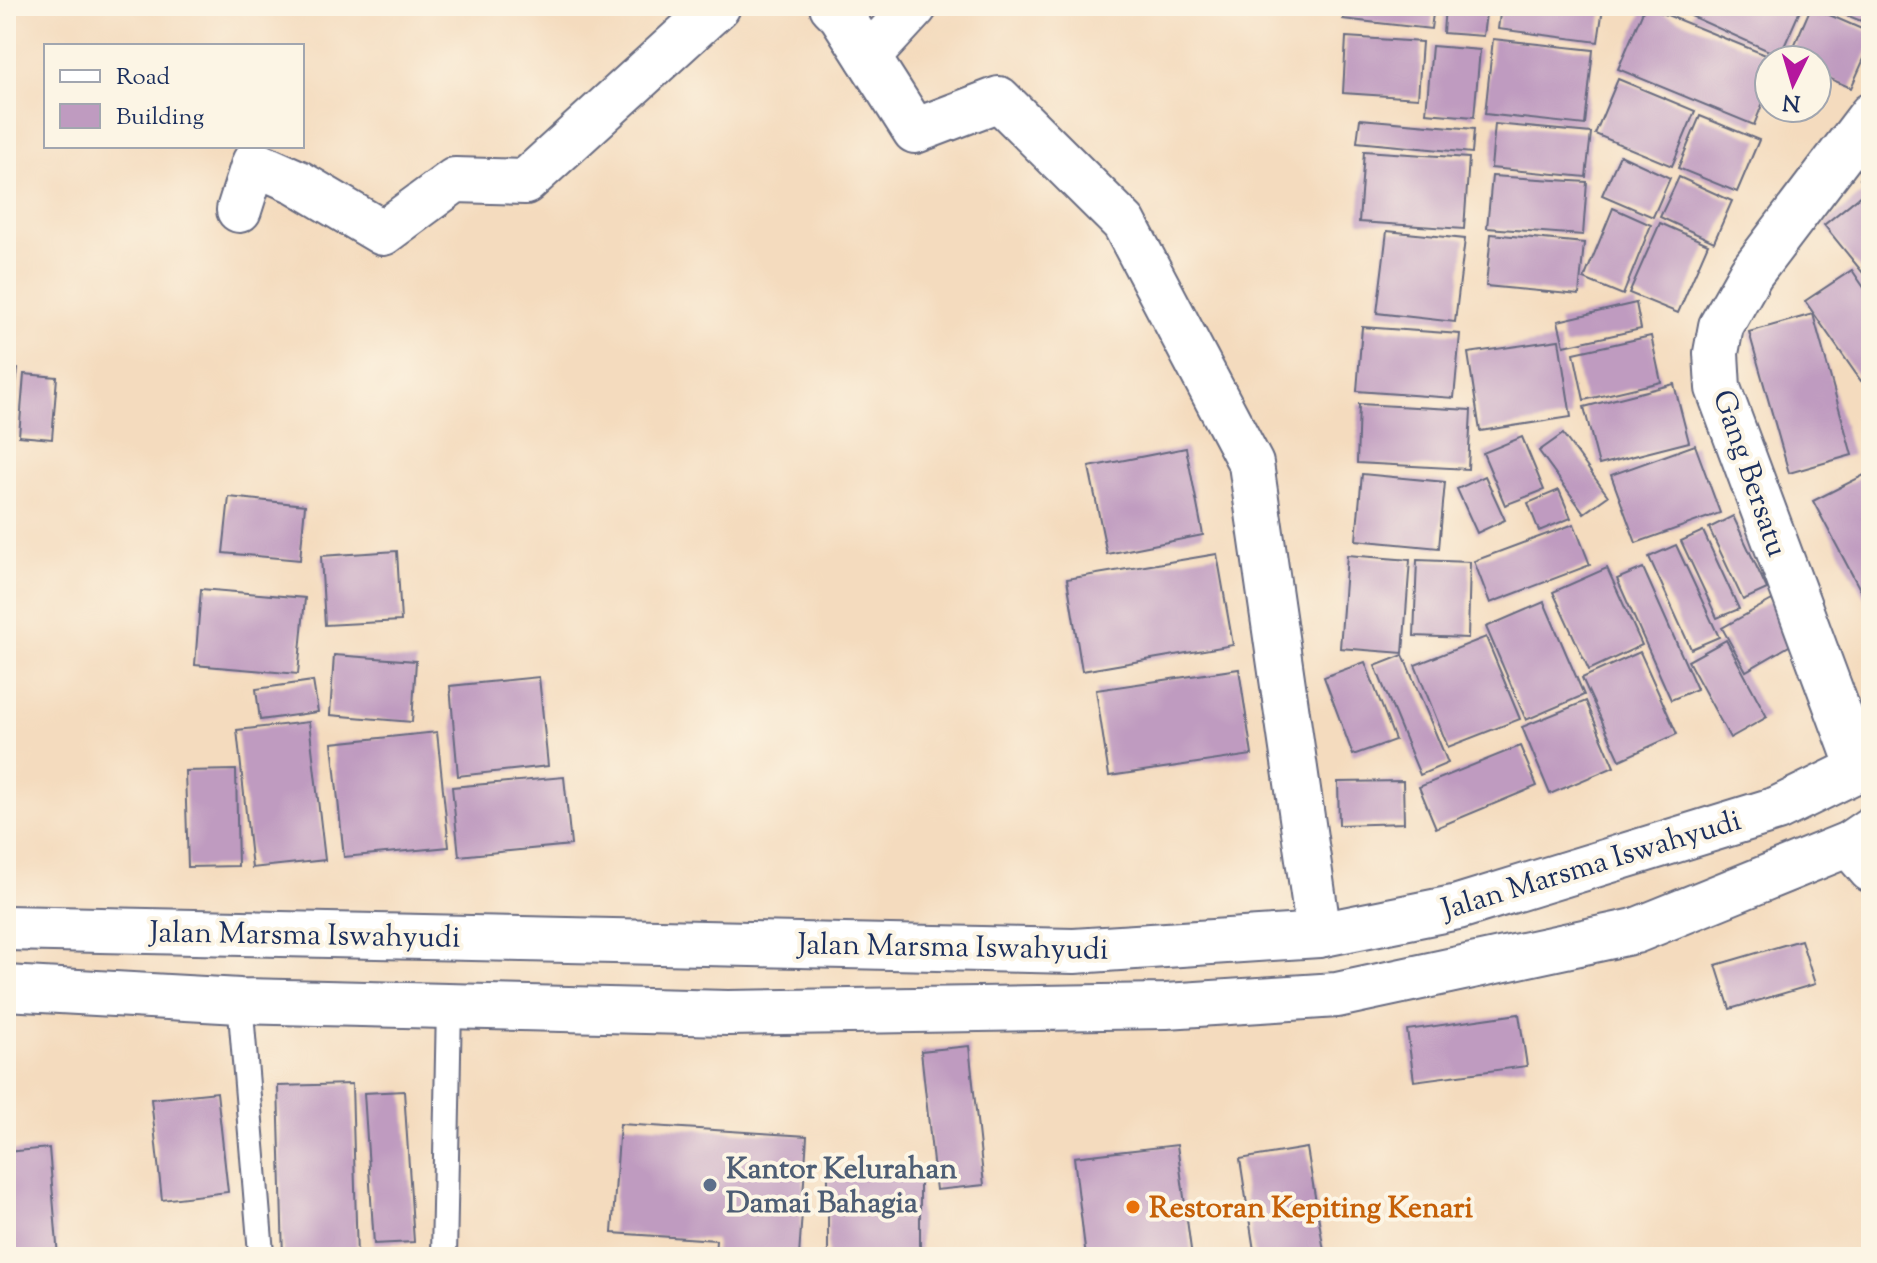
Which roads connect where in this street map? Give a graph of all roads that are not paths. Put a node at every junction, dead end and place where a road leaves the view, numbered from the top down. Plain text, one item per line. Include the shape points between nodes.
1 (718, 6) edge
2 (832, 6) edge
3 (915, 6) edge
4 (868, 57) junction
5 (1871, 115) edge
6 (239, 210) dead end
7 (1865, 766) edge
8 (1864, 848) edge
9 (6, 928) edge
10 (1319, 935) junction
11 (6, 988) edge
12 (240, 1001) junction
13 (449, 1006) junction
14 (261, 1253) dead end
15 (444, 1257) edge

1 - 6 main road via 525,182 455,180 383,233 254,163
2 - 4 main road
3 - 4 main road
4 - 10 main road via 915,131 999,99 1124,223 1251,464
5 - 7 main road, Gang Bersatu via 1751,273 1721,326 1716,353 1718,388
7 - 10 main road, Jalan Marsma Iswahyudi via 1777,809 1458,907
8 - 13 main road, Jalan Marsma Iswahyudi via 1635,931 1337,995 1166,1006 728,1013
9 - 10 main road, Jalan Marsma Iswahyudi via 1074,951
11 - 12 main road, Jalan Marsma Iswahyudi
12 - 13 main road, Jalan Marsma Iswahyudi
12 - 14 lane
13 - 15 lane

